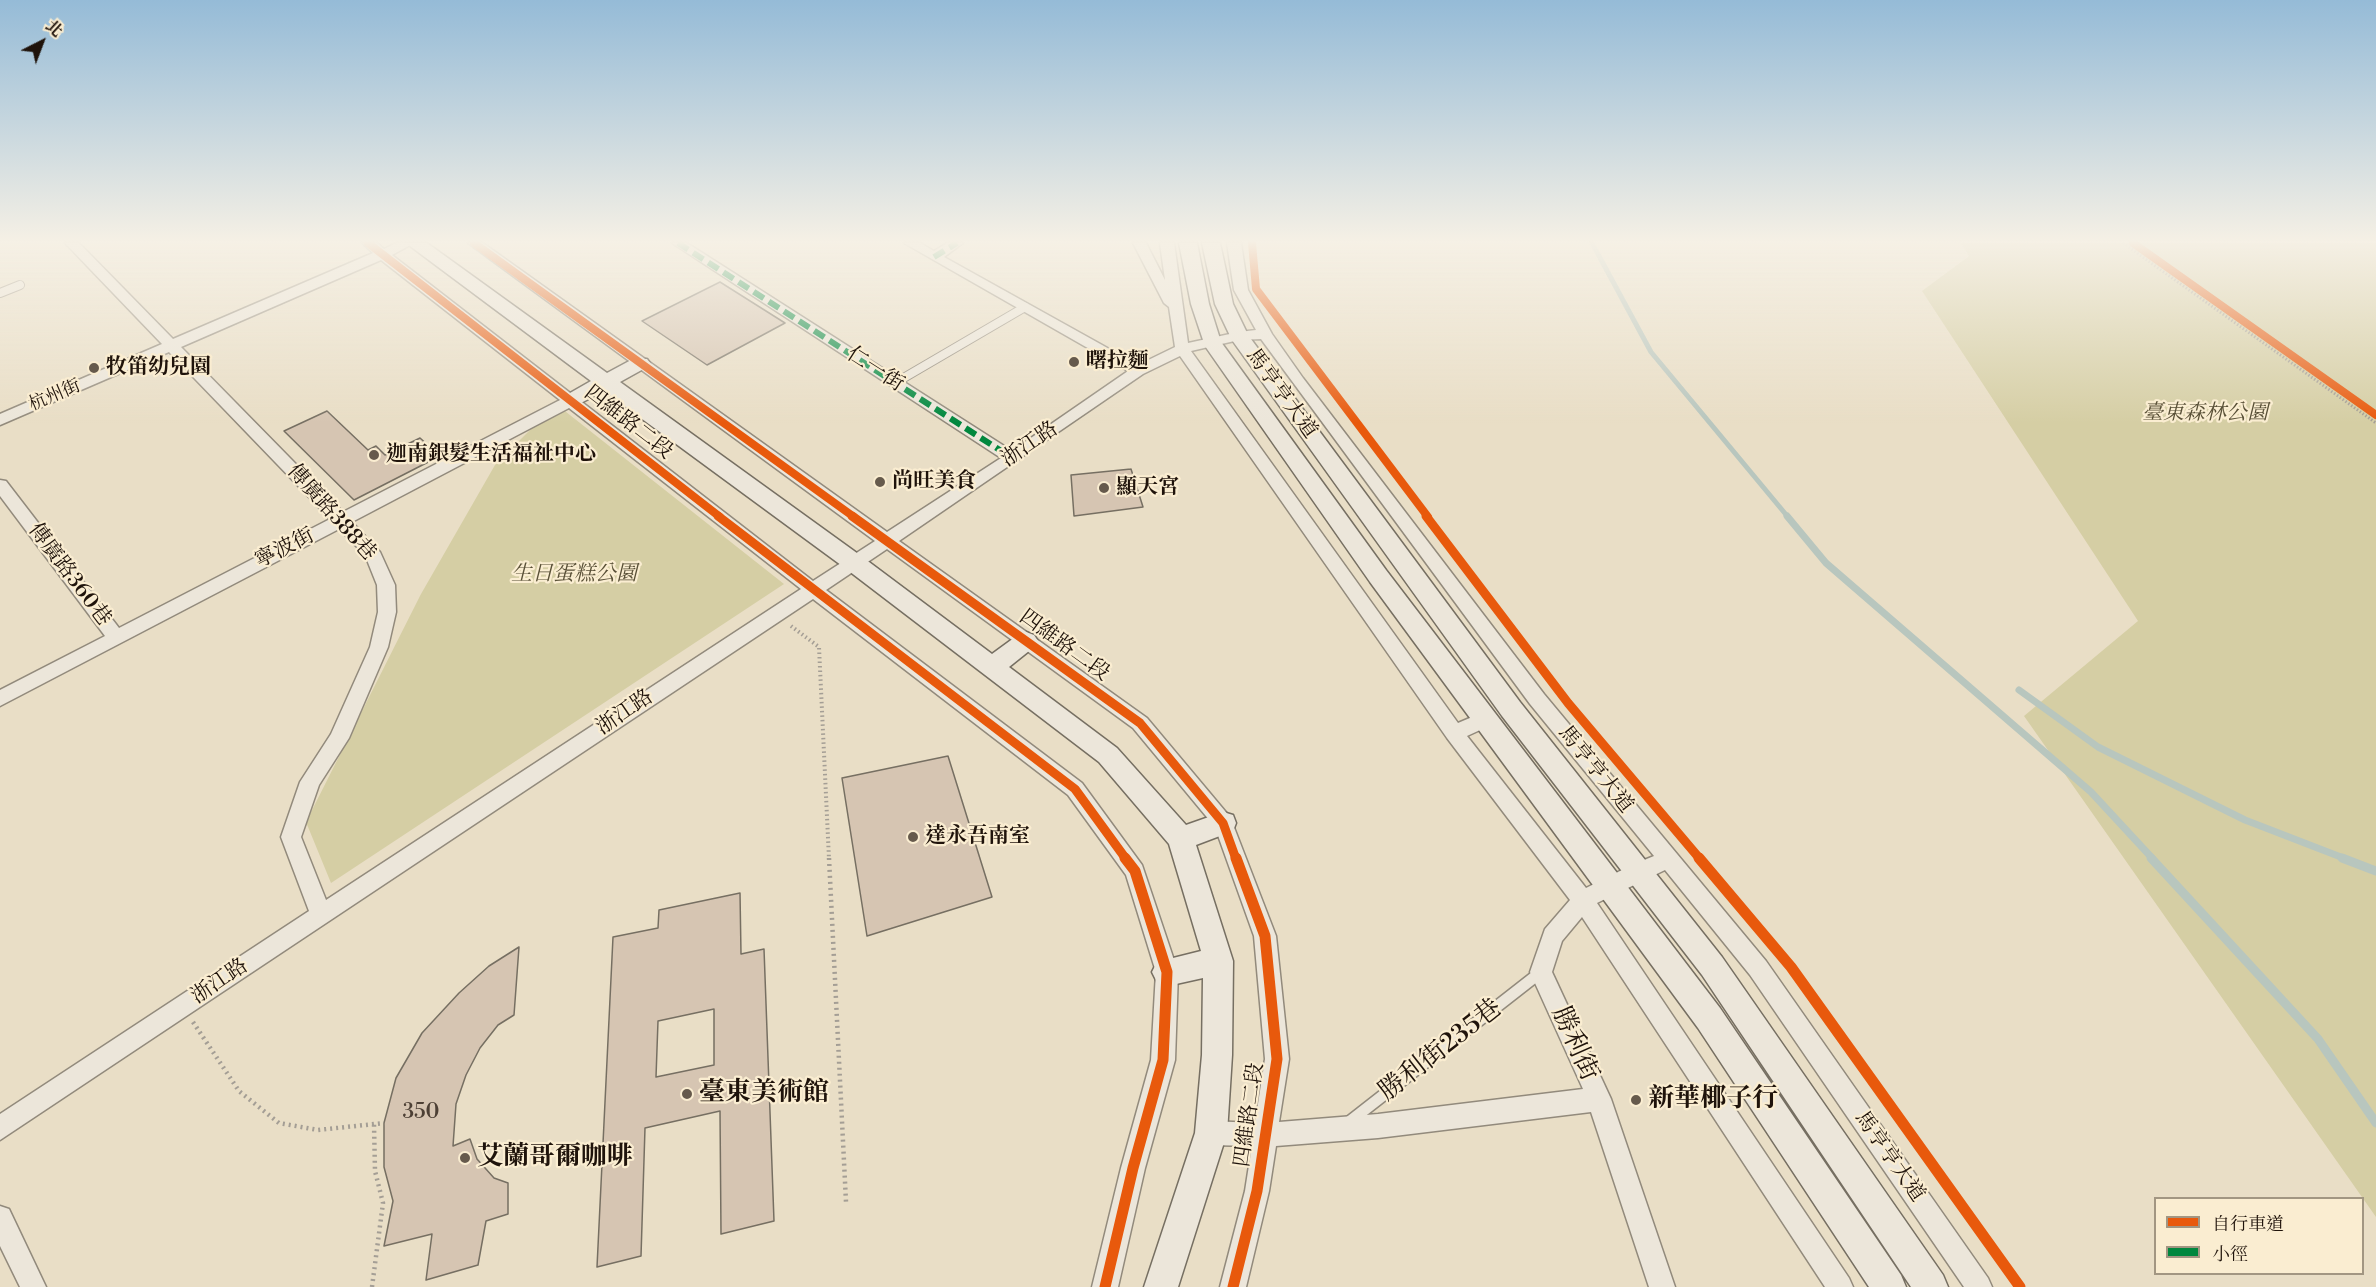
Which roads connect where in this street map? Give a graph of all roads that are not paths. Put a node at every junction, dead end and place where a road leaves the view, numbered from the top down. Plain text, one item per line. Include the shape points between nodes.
1 (130, 303) edge
2 (262, 303) edge
3 (444, 303) edge
4 (498, 303) edge
5 (557, 303) edge
6 (771, 303) edge
7 (1018, 303) edge
8 (1171, 303) edge
9 (1176, 303) edge
10 (1200, 303) edge
11 (1224, 303) edge
12 (1247, 303) edge
13 (1025, 307) junction
14 (1178, 316) junction
15 (1265, 334) junction
16 (1239, 336) junction
17 (1212, 342) junction
18 (173, 346) junction
19 (1182, 349) junction
20 (640, 363) junction
21 (1138, 371) junction
22 (606, 382) junction
23 (895, 383) junction
24 (570, 401) junction
25 (0, 420) edge
26 (1012, 458) junction
27 (1350, 469) junction
28 (1312, 483) junction
29 (0, 485) edge
30 (1283, 492) junction
31 (340, 520) junction
32 (887, 541) junction
33 (853, 562) junction
34 (812, 589) junction
35 (116, 637) junction
36 (1026, 641) junction
37 (992, 667) junction
38 (0, 699) edge
39 (1537, 699) junction
40 (1511, 709) junction
41 (1484, 720) junction
42 (1454, 733) junction
43 (1223, 823) junction
44 (1181, 839) junction
45 (1668, 860) junction
46 (1639, 871) junction
47 (1610, 885) junction
48 (1583, 900) junction
49 (321, 915) junction
50 (1218, 961) junction
51 (1167, 972) junction
52 (1541, 972) junction
53 (1599, 1099) junction
54 (0, 1128) edge
55 (1341, 1129) junction
56 (1211, 1133) junction
57 (1266, 1136) junction
58 (0, 1218) edge
59 (33, 1287) edge
60 (1105, 1287) edge
61 (1161, 1287) edge
62 (1233, 1287) edge
63 (1662, 1287) edge
64 (1840, 1287) edge
65 (1889, 1287) edge
66 (1931, 1287) edge
67 (1979, 1287) edge

1 - 18 street, 傳廣路388巷
2 - 18 street, 杭州街
3 - 24 street, 四維路二段
4 - 22 street, 四維路二段
5 - 20 street, 四維路二段
6 - 23 street, 仁一街
7 - 13 street
8 - 14 street
9 - 14 street
10 - 17 street, 馬亨亨大道
11 - 16 street, 馬亨亨大道
12 - 15 street, 馬亨亨大道
13 - 21 street
13 - 23 lane
14 - 19 street
15 - 16 street, 浙江路
15 - 27 street, 馬亨亨大道
16 - 17 street, 浙江路
16 - 27 street, 馬亨亨大道
17 - 19 street, 浙江路
17 - 28 street, 馬亨亨大道
18 - 25 street, 杭州街
18 - 31 street, 傳廣路388巷
19 - 21 street, 浙江路
19 - 30 street
20 - 22 street
20 - 32 street, 四維路二段
21 - 26 street, 浙江路
22 - 24 street
22 - 33 street, 四維路二段
23 - 26 street, 仁一街
24 - 31 street, 寧波街
24 - 34 street, 四維路二段
26 - 32 street, 浙江路
27 - 39 street, 馬亨亨大道
27 - 40 street, 馬亨亨大道
28 - 30 street
28 - 41 street, 馬亨亨大道
29 - 35 street, 傳廣路360巷
30 - 42 street
31 - 35 street, 寧波街
31 - 49 street, 傳廣路388巷 via 372,552 386,585 387,612 379,647 339,738 310,782 291,837
32 - 33 street, 浙江路
32 - 36 street, 四維路二段
33 - 34 street, 浙江路
33 - 37 street, 四維路二段
34 - 49 street, 浙江路
34 - 51 street, 四維路二段 via 1075,789 1135,871
35 - 38 street, 寧波街
36 - 37 street
36 - 43 street, 四維路二段 via 1140,723
37 - 44 street, 四維路二段 via 1108,755
39 - 40 street
39 - 45 street, 馬亨亨大道
40 - 46 street, 馬亨亨大道
41 - 42 street
41 - 47 street, 馬亨亨大道
42 - 48 street
43 - 44 street
43 - 57 street, 四維路二段 via 1265,936 1277,1059
44 - 50 street, 四維路二段
45 - 46 street
45 - 67 street, 馬亨亨大道 via 1758,968
46 - 47 street
46 - 66 street, 馬亨亨大道 via 1712,966
47 - 48 street
47 - 65 street, 馬亨亨大道 via 1709,1018
48 - 52 street via 1553,936
48 - 64 street
49 - 54 street, 浙江路
50 - 51 street
50 - 56 street, 四維路二段
51 - 60 street, 四維路二段 via 1163,1060
52 - 53 street, 勝利街
52 - 55 lane, 勝利街235巷
53 - 55 street
53 - 63 street, 勝利街
55 - 57 street
56 - 57 street
56 - 61 street, 四維路二段
57 - 62 street, 四維路二段
58 - 59 street

